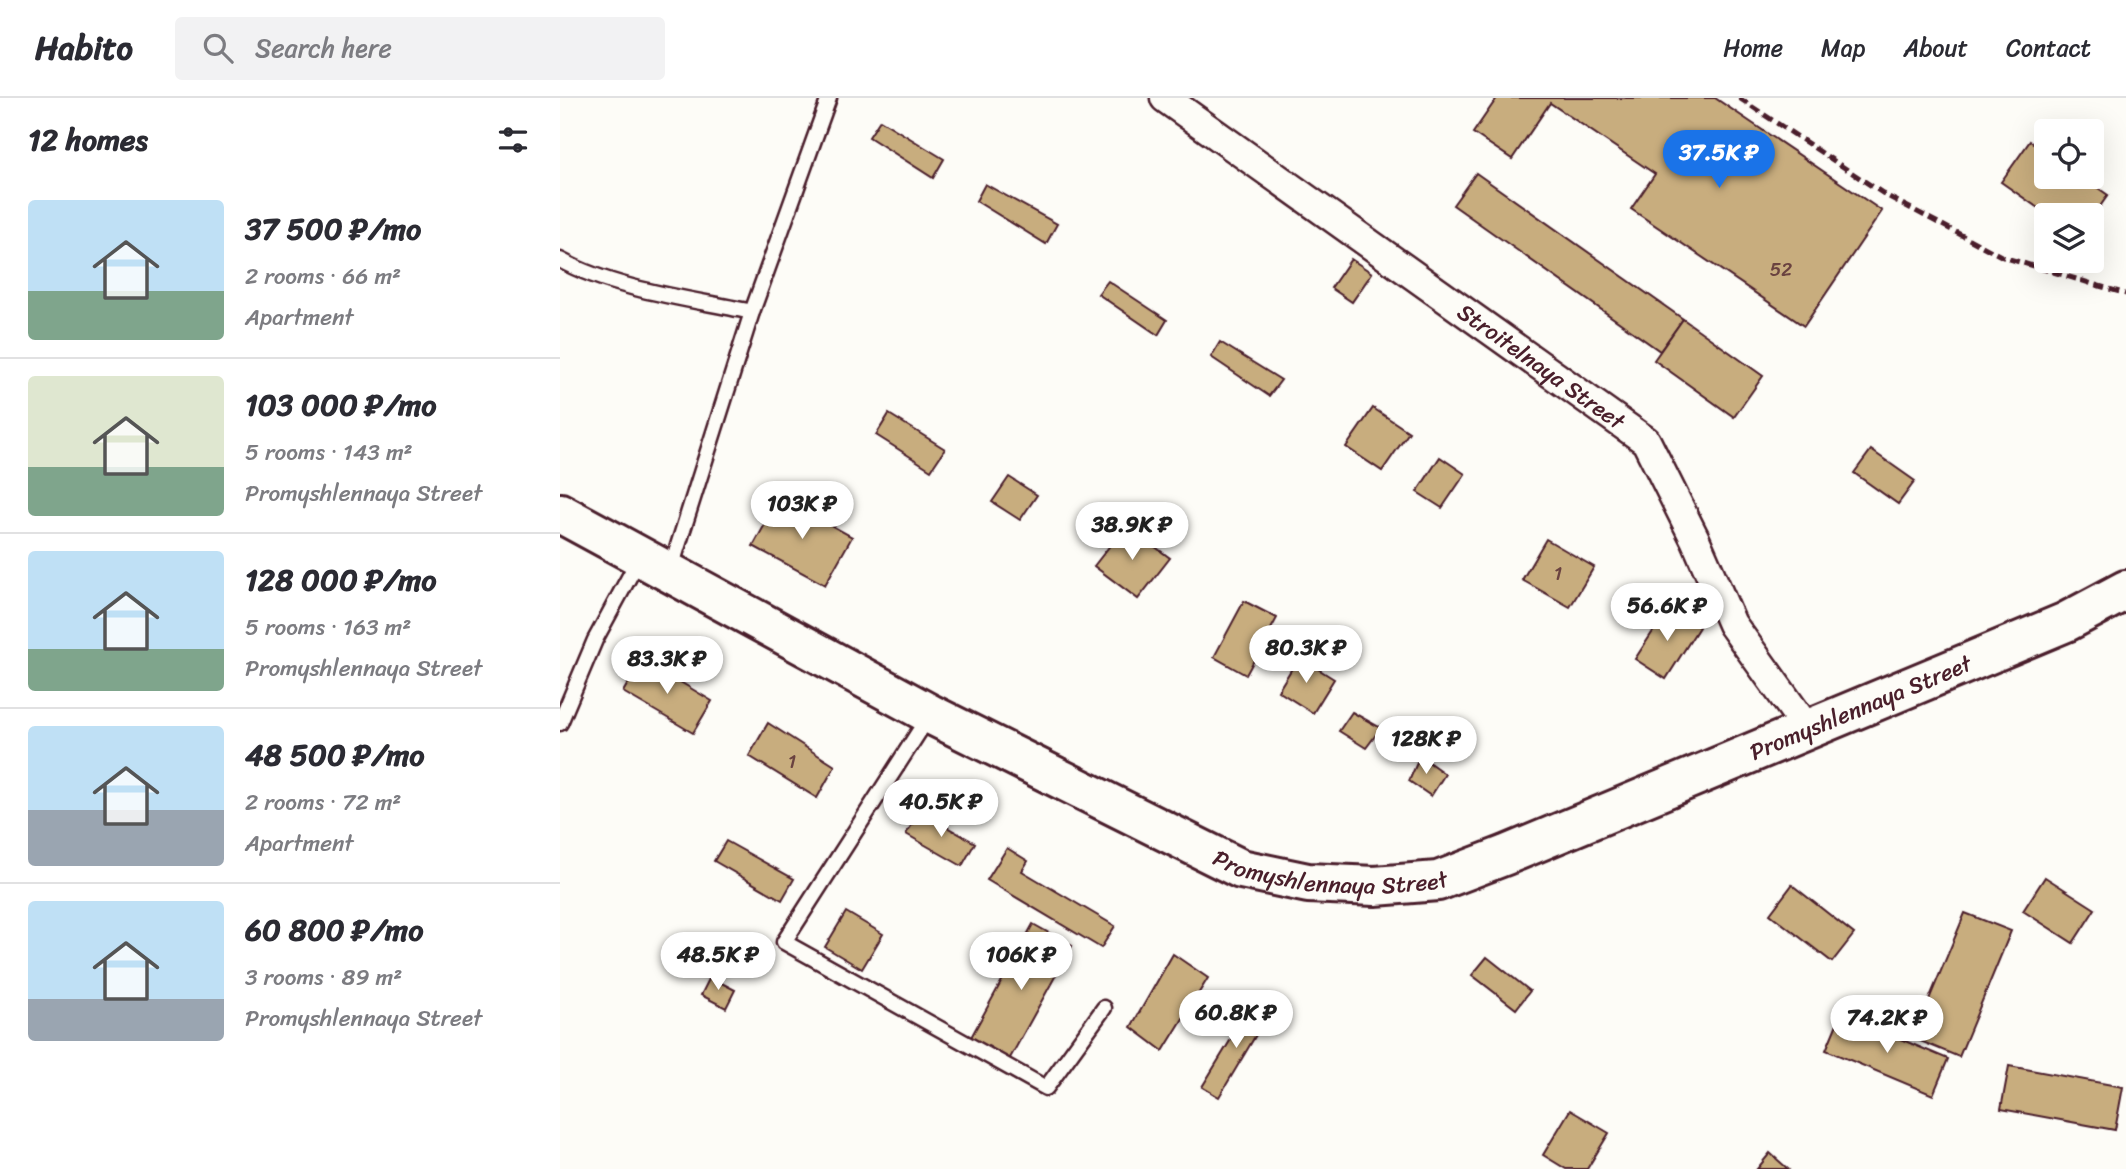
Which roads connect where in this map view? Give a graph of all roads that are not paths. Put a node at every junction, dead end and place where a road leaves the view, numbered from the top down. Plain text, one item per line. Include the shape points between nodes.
1 (829, 98) edge
2 (1166, 98) edge
3 (560, 260) edge
4 (752, 312) junction
5 (560, 513) edge
6 (655, 563) junction
7 (2126, 590) edge
8 (930, 714) junction
9 (560, 723) edge
10 (1808, 730) junction
11 (1104, 1007) dead end

1 - 4 lane
2 - 10 street, Stroitelnaya Street via 1646,441 1732,624
3 - 4 lane via 632,286
4 - 6 lane
5 - 6 main road, Promyshlennaya Street
6 - 8 main road, Promyshlennaya Street
6 - 9 lane via 596,640
7 - 10 main road, Promyshlennaya Street via 2066,622
8 - 10 main road, Promyshlennaya Street via 1241,869 1308,883 1376,886 1438,881
8 - 11 lane via 784,942 1046,1088

